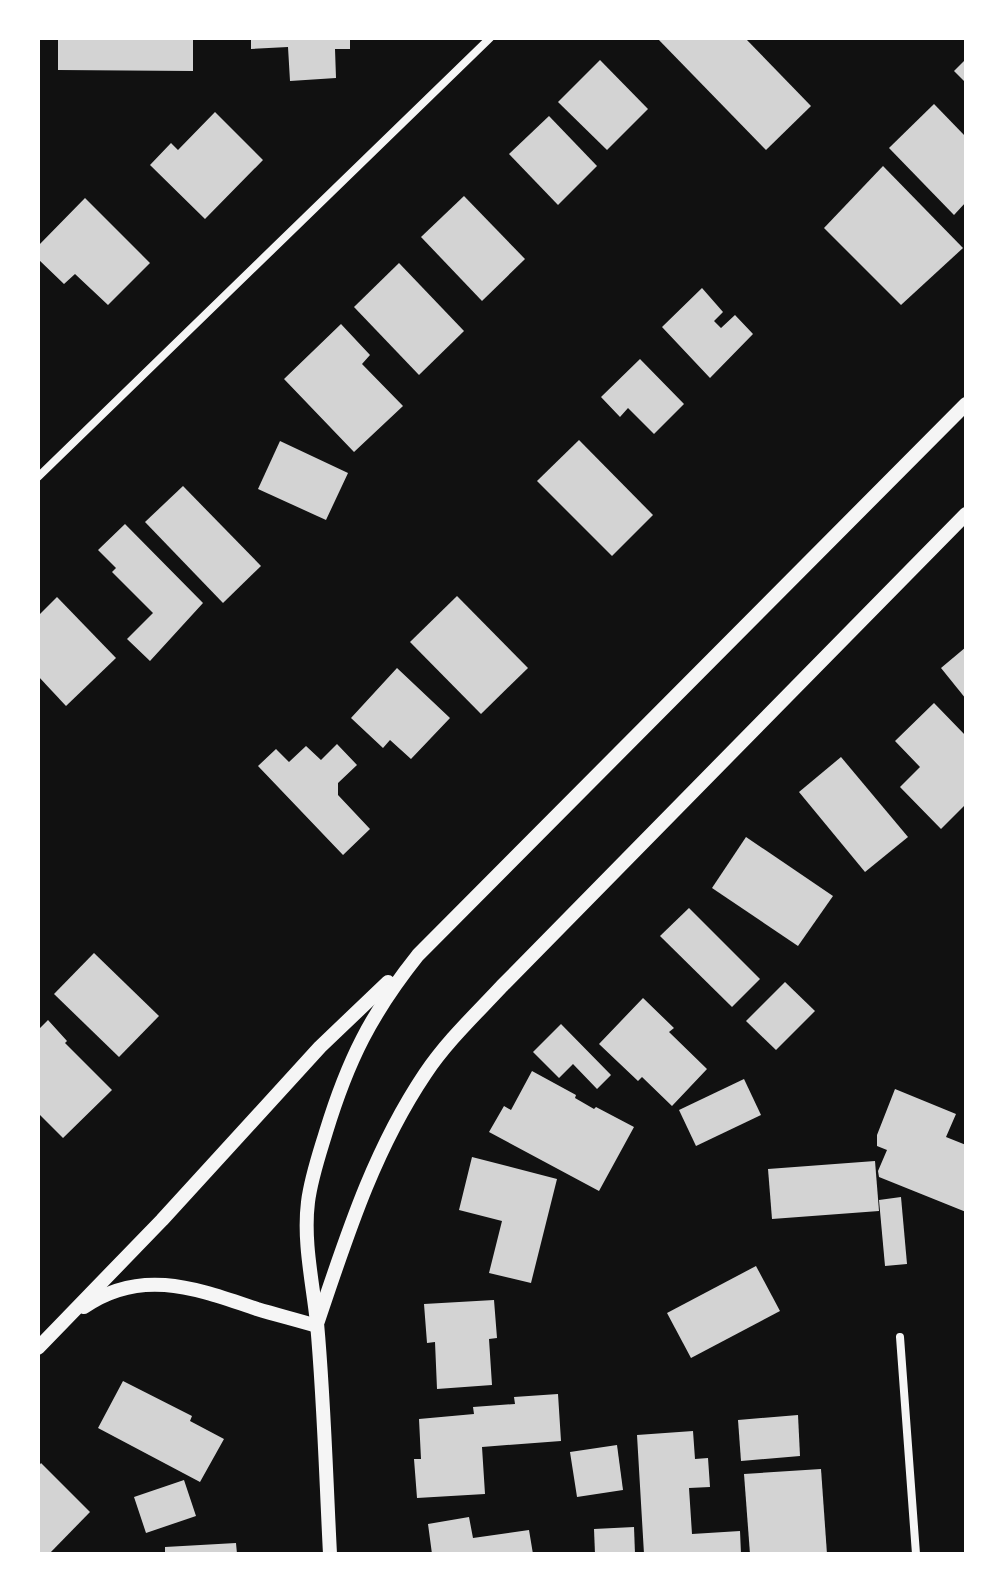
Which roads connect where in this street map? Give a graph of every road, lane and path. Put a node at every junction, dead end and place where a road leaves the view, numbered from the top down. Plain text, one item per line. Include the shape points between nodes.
1 (490, 38) edge
2 (966, 404) edge
3 (38, 477) edge
4 (966, 514) edge
5 (418, 955) junction
6 (63, 1323) junction
7 (317, 1326) junction
8 (900, 1337) dead end
9 (38, 1348) edge
10 (330, 1554) edge
11 (916, 1554) edge

1 - 3 street
2 - 5 street
4 - 7 street via 439,1055 376,1159
5 - 6 street via 320,1047
5 - 7 street via 382,1002 356,1049 315,1168 307,1219
6 - 7 street via 100,1298 160,1284 180,1285
6 - 9 street
7 - 10 street
8 - 11 street

